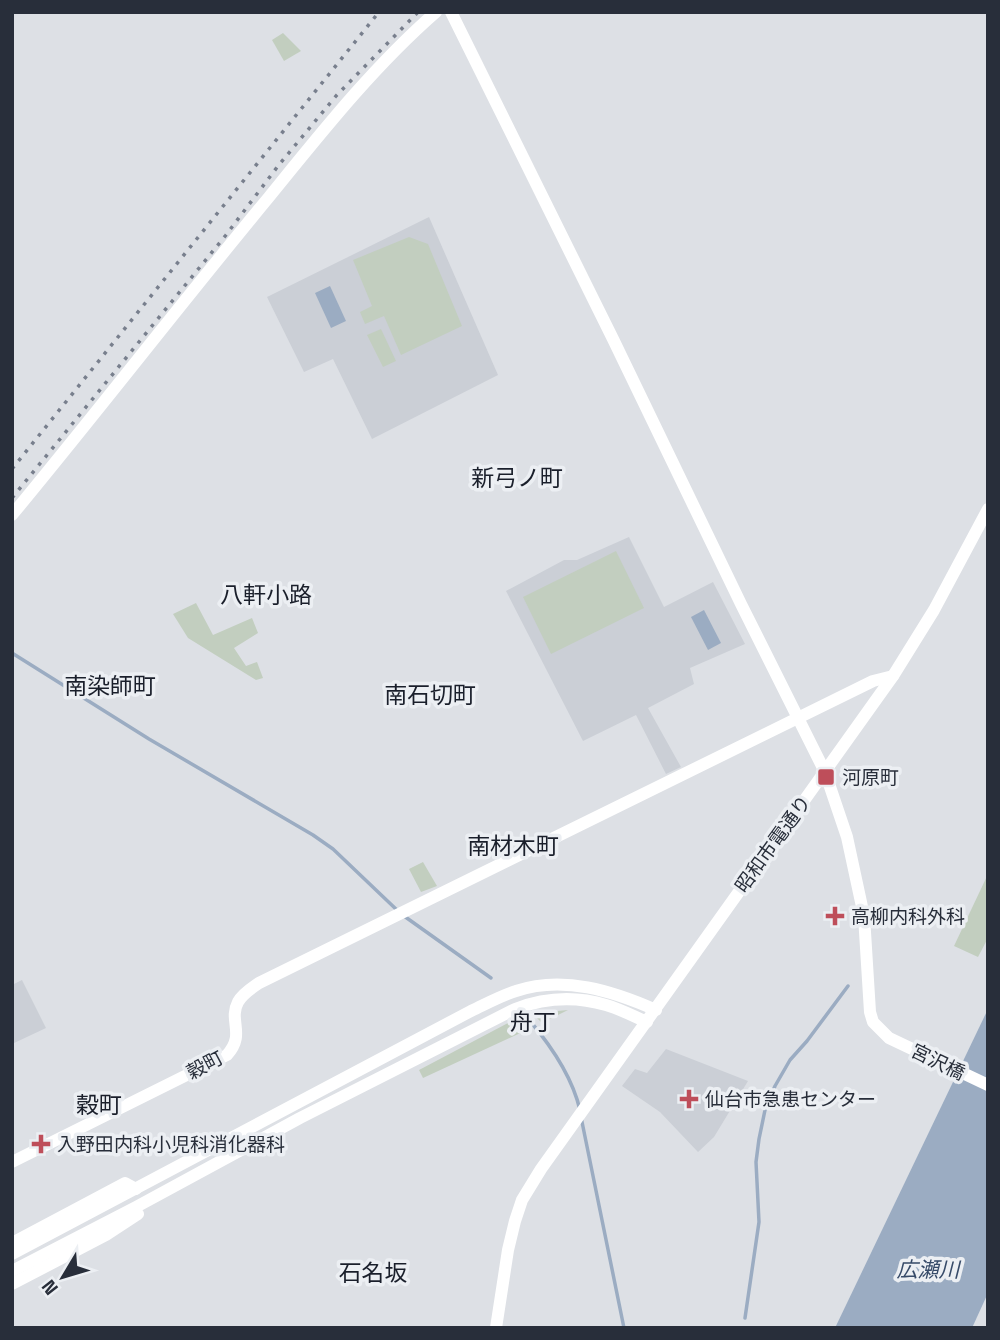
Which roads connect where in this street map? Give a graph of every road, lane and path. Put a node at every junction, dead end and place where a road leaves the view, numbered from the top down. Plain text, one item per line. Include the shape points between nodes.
1 (436, 12) edge
2 (451, 12) edge
3 (988, 509) edge
4 (12, 515) edge
5 (894, 676) junction
6 (799, 719) junction
7 (825, 772) junction
8 (656, 1010) junction
9 (647, 1022) junction
10 (988, 1085) edge
11 (12, 1162) edge
12 (171, 1188) junction
13 (136, 1189) junction
14 (12, 1242) edge
15 (12, 1254) edge
16 (12, 1271) edge
17 (12, 1284) edge
18 (496, 1328) edge

1 - 4 street via 341,110
2 - 6 street
3 - 5 street, 昭和市電通り
5 - 6 street, 穀町 via 873,681
5 - 7 street, 昭和市電通り
6 - 7 street
6 - 11 street, 穀町 via 259,983 236,1006 237,1036 227,1055
7 - 8 street, 昭和市電通り
7 - 10 street, 宮沢橋 via 847,837 864,916 873,1022 889,1038
8 - 9 street, 昭和市電通り
8 - 13 street via 582,987 518,990
9 - 12 street via 591,1002 560,999 527,1004
9 - 18 street, 昭和市電通り via 522,1200 508,1250
12 - 16 street
12 - 17 street via 106,1235
13 - 14 street via 125,1183
13 - 15 street

